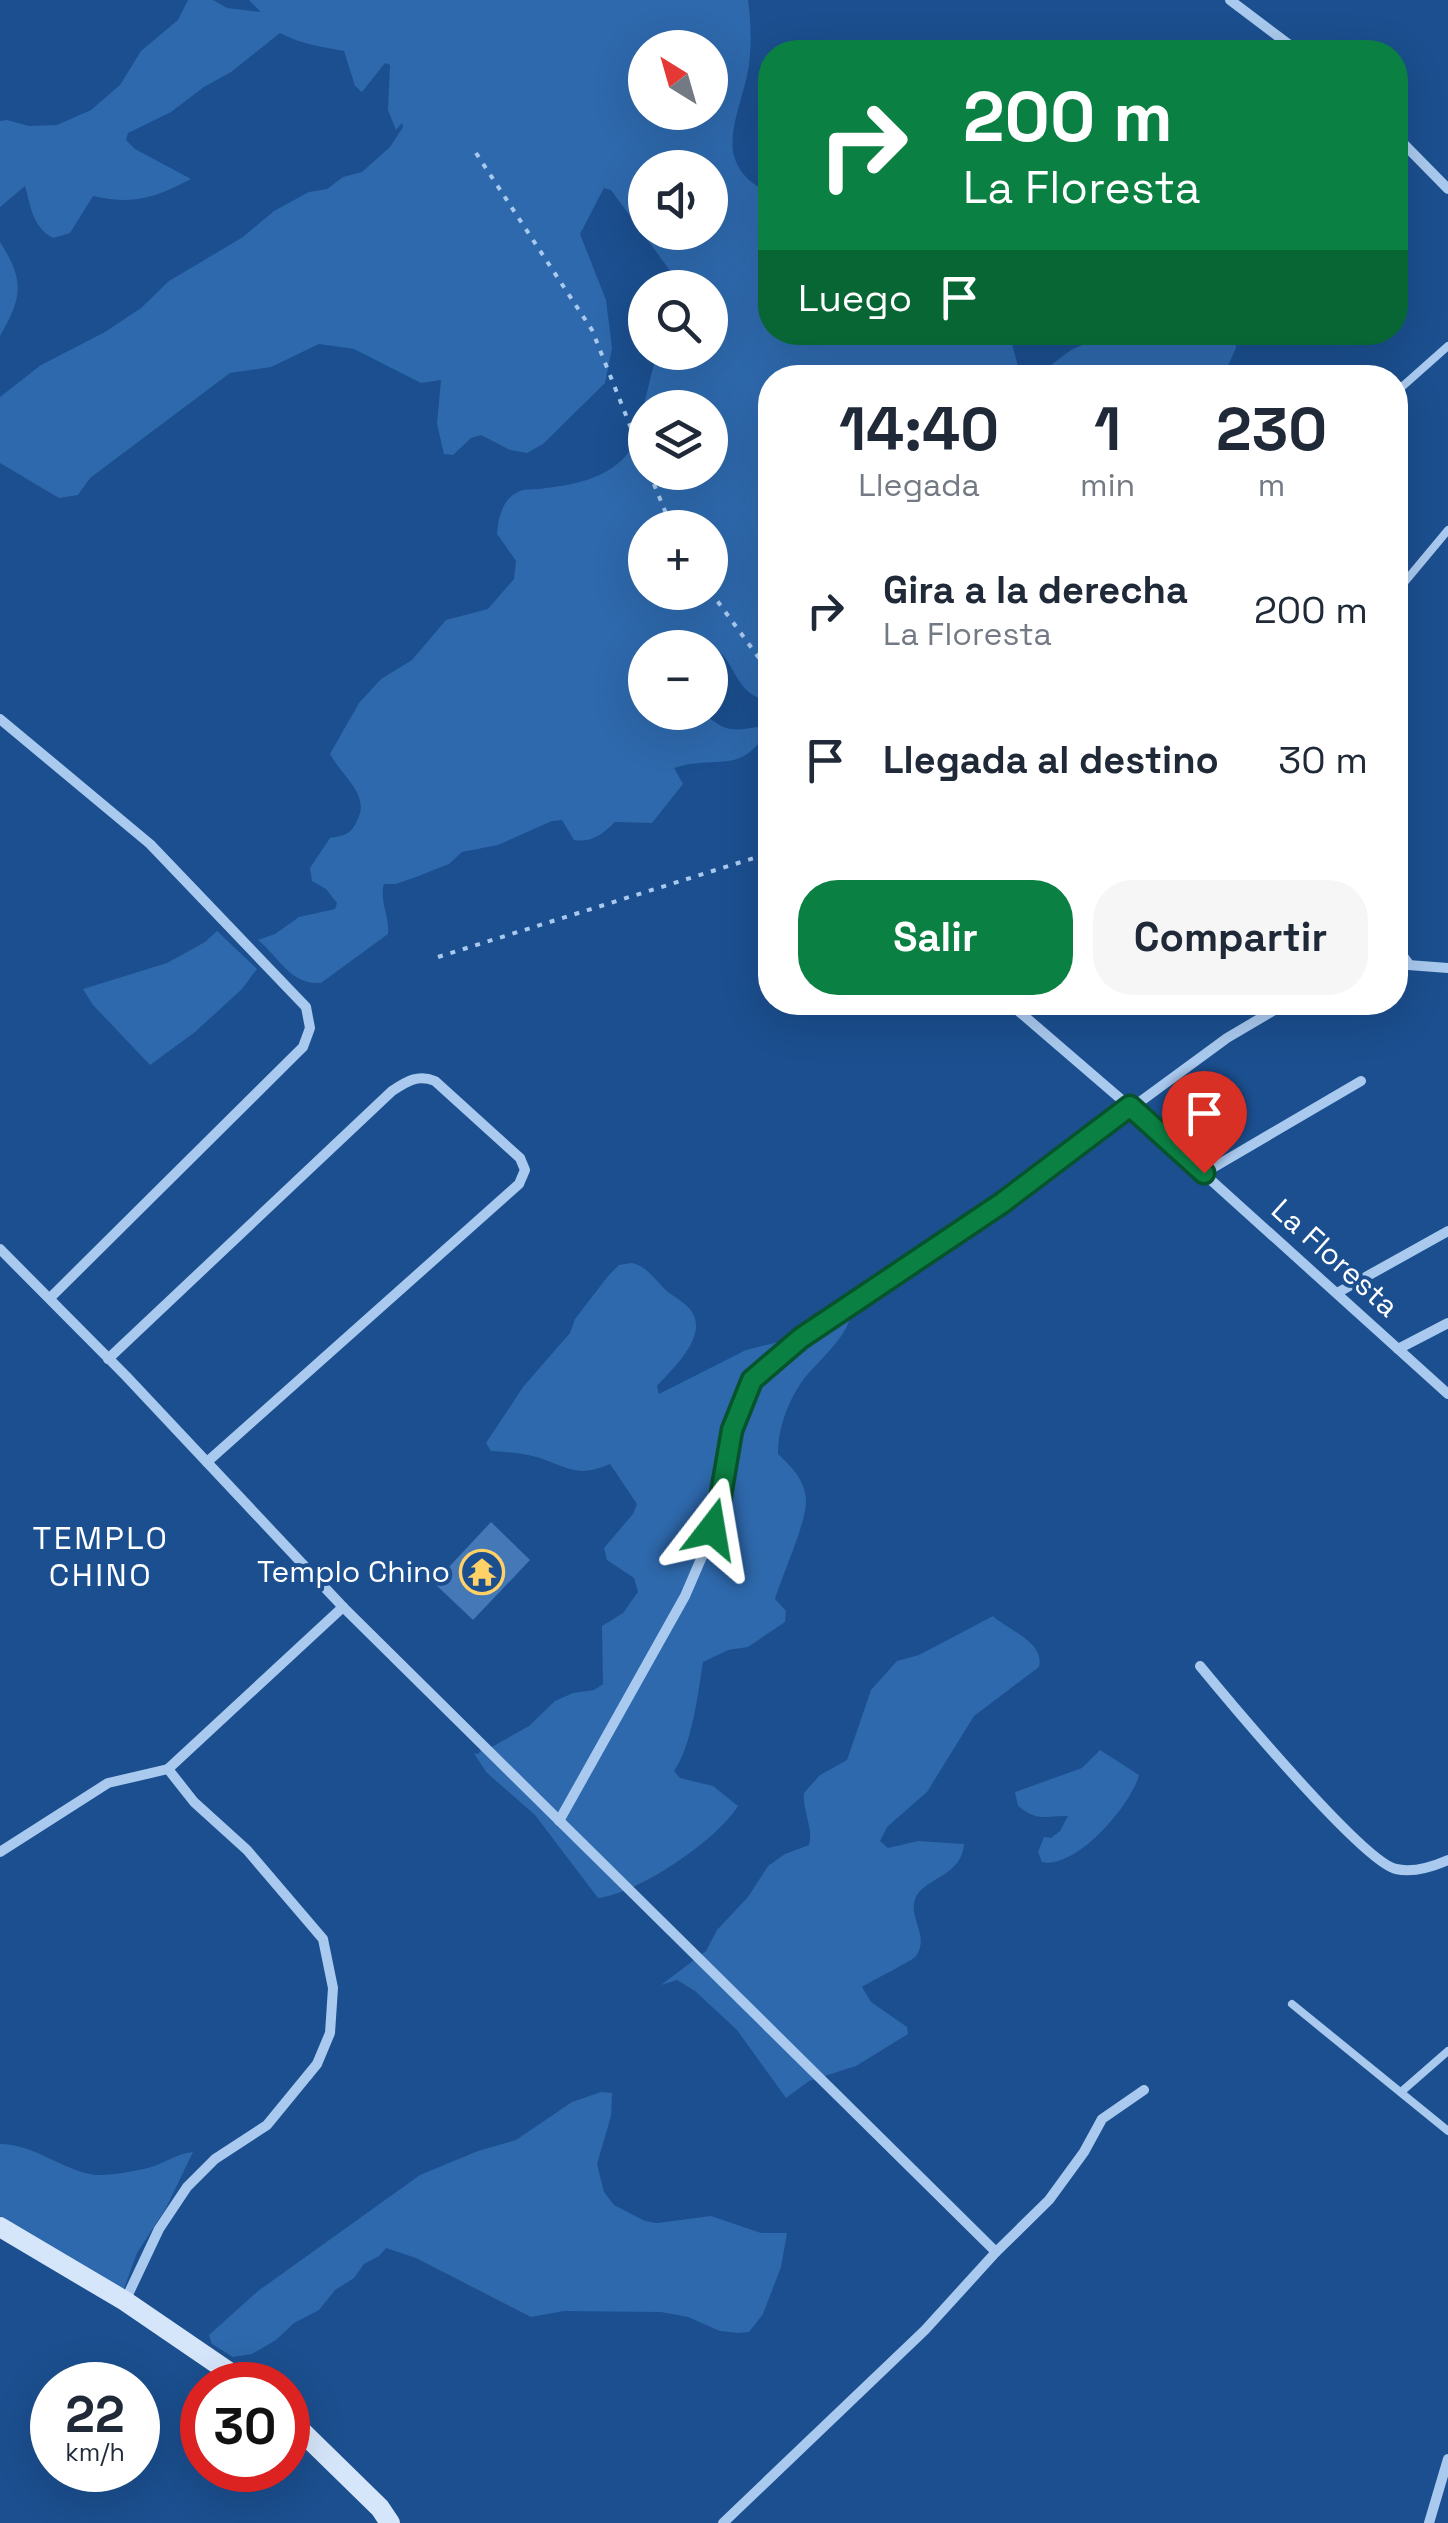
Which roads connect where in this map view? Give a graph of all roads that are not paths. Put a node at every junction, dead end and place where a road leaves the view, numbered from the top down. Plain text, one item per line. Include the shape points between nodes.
1 (1230, 0) edge
2 (1283, 40) edge
3 (1408, 148) edge
4 (1448, 189) edge
5 (1448, 346) edge
6 (1408, 382) edge
7 (1448, 530) edge
8 (1408, 579) edge
9 (0, 719) edge
10 (1408, 963) edge
11 (1448, 968) edge
12 (1023, 1015) edge
13 (1266, 1015) edge
14 (1360, 1082) dead end
15 (1130, 1106) junction
16 (1204, 1173) junction
17 (1448, 1231) edge
18 (0, 1249) edge
19 (1337, 1294) junction
20 (50, 1298) junction
21 (1448, 1323) edge
22 (1398, 1349) junction
23 (108, 1358) junction
24 (1448, 1394) edge
25 (206, 1462) junction
26 (343, 1607) junction
27 (1200, 1666) dead end
28 (168, 1769) junction
29 (558, 1821) junction
30 (0, 1852) edge
31 (1448, 1860) edge
32 (1292, 2004) dead end
33 (1448, 2051) edge
34 (1144, 2090) dead end
35 (1401, 2092) junction
36 (1448, 2131) edge
37 (0, 2227) edge
38 (996, 2252) junction
39 (125, 2301) junction
40 (214, 2362) edge
41 (310, 2439) edge
42 (1448, 2459) edge
43 (390, 2523) edge
44 (723, 2523) edge
45 (1429, 2523) edge

1 - 2 street
3 - 4 street
5 - 6 lane
7 - 8 lane
9 - 20 street via 150,844 306,1007 310,1028 303,1048
10 - 11 street
12 - 15 street, La Floresta
13 - 15 street
14 - 16 street
15 - 16 street, La Floresta
15 - 29 street via 1002,1203 801,1338 752,1380 732,1430 704,1552
16 - 19 street, La Floresta
17 - 19 street
18 - 20 street
19 - 22 street, La Floresta
20 - 23 street
21 - 22 street
22 - 24 street, La Floresta
23 - 25 street
23 - 25 street via 410,1079 436,1080 520,1158 525,1170 519,1184
25 - 26 street
26 - 28 street
26 - 29 street
27 - 31 street via 1369,1852 1394,1869 1427,1869
28 - 30 street via 108,1783
28 - 39 street via 323,1939 333,1988 330,2033 317,2064 267,2125 187,2186
29 - 38 street
32 - 35 lane
33 - 35 lane
34 - 38 street via 1102,2119 1050,2200
35 - 36 lane
37 - 39 street
38 - 44 street via 925,2330
39 - 40 street
41 - 43 street
42 - 45 street

